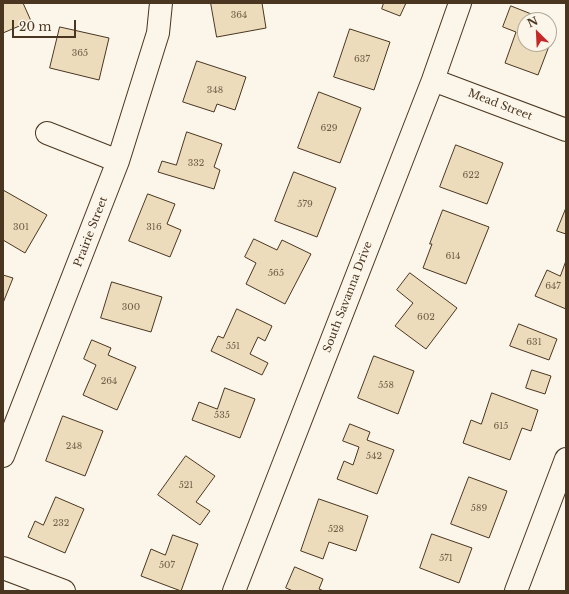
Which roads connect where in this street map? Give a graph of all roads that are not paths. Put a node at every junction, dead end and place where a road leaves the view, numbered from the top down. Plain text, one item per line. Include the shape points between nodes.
1 (161, 3) edge
2 (460, 3) edge
3 (433, 80) junction
4 (566, 130) edge
5 (47, 133) dead end
6 (118, 161) junction
7 (3, 456) edge
8 (566, 459) edge
9 (3, 568) edge
10 (64, 591) edge
11 (234, 591) edge
12 (516, 591) edge

1 - 6 street, Prairie Street via 158,33
2 - 3 street, South Savanna Drive
3 - 4 street, Mead Street
3 - 11 street, South Savanna Drive
5 - 6 street
6 - 7 street, Prairie Street
8 - 12 street
9 - 10 street

